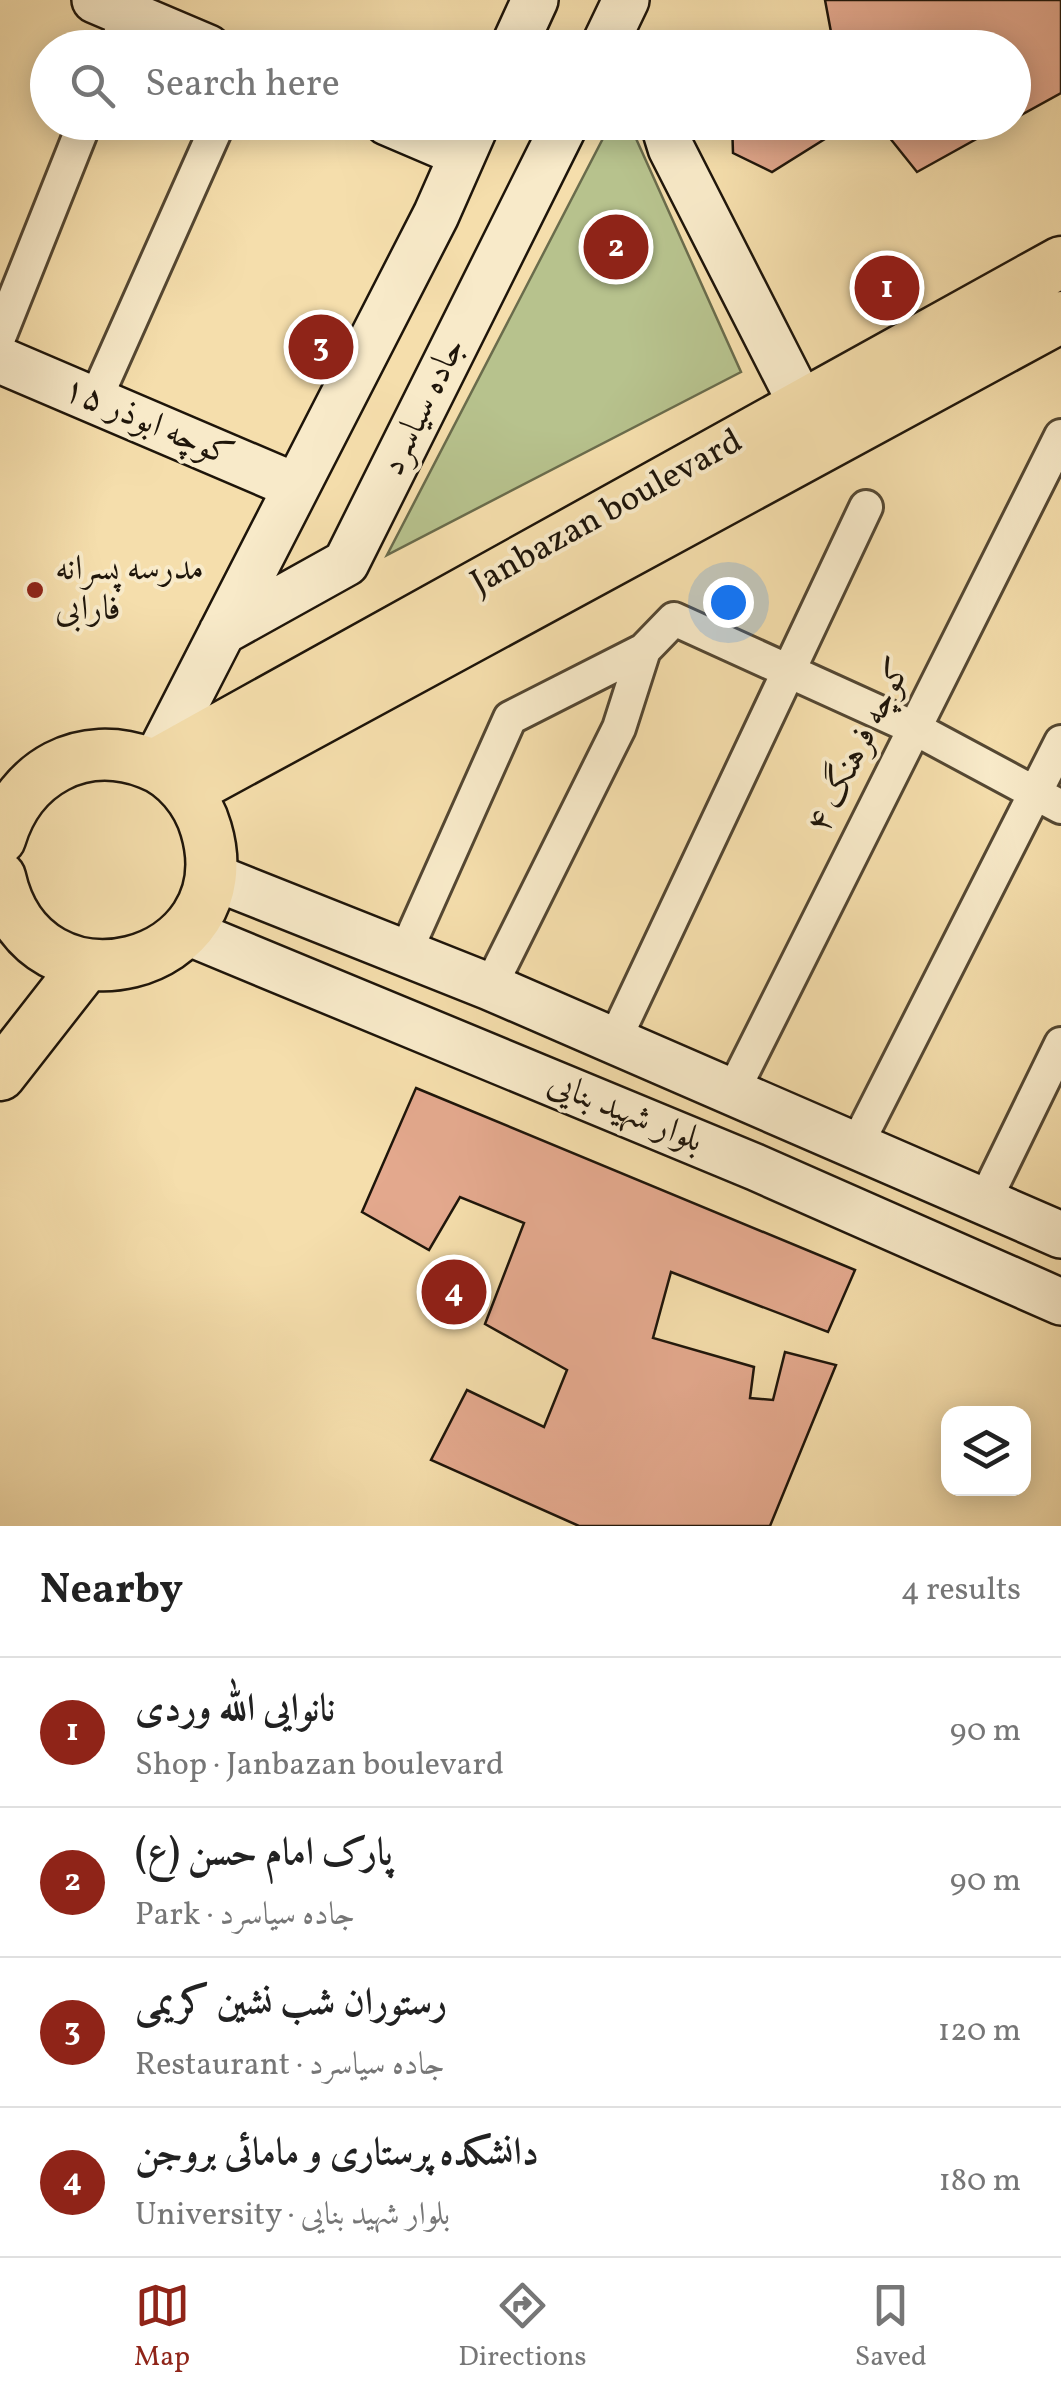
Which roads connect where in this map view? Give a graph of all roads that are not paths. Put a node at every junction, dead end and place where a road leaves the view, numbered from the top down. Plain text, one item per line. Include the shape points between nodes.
1 (535, 0) edge
2 (626, 0) edge
3 (646, 0) edge
4 (113, 20) edge
5 (147, 30) edge
6 (521, 30) edge
7 (612, 30) edge
8 (640, 30) edge
9 (78, 140) edge
10 (211, 140) edge
11 (410, 140) edge
12 (469, 140) edge
13 (557, 140) edge
14 (669, 140) edge
15 (436, 215) junction
16 (1061, 262) edge
17 (1061, 316) edge
18 (0, 334) edge
19 (0, 360) edge
20 (95, 400) junction
21 (814, 425) junction
22 (1061, 436) edge
23 (295, 486) junction
24 (866, 507) dead end
25 (222, 632) junction
26 (644, 650) junction
27 (788, 671) junction
28 (914, 728) junction
29 (1061, 742) edge
30 (170, 778) junction
31 (1048, 800) edge
32 (6, 808) edge
33 (211, 876) junction
34 (0, 877) edge
35 (185, 931) junction
36 (9, 934) edge
37 (404, 953) junction
38 (86, 965) junction
39 (490, 988) junction
40 (614, 1042) junction
41 (1061, 1044) edge
42 (0, 1076) edge
43 (751, 1101) junction
44 (856, 1146) junction
45 (755, 1166) junction
46 (984, 1202) junction
47 (1061, 1236) edge
48 (1061, 1302) edge

1 - 6 main road
2 - 7 main road
3 - 8 main road
4 - 5 main road
9 - 18 street
10 - 20 street
11 - 15 street via 434,165
12 - 15 main road
13 - 25 main road, جاده سیاسرد via 346,564
14 - 21 main road
15 - 23 main road
16 - 21 main road, Janbazan boulevard
17 - 21 main road, Janbazan boulevard
19 - 20 main road, کوچه ابوذر ۱۵
20 - 23 main road, کوچه ابوذر ۱۵
21 - 30 main road, Janbazan boulevard
22 - 28 street, کوچه فرهنگ ۴
23 - 25 main road
24 - 27 street
25 - 30 main road
26 - 27 street via 674,618
26 - 37 street via 510,718
26 - 39 street via 620,728
27 - 28 street
27 - 40 street
28 - 31 street
28 - 43 street, کوچه فرهنگ ۴
29 - 31 street
30 - 32 main road via 125,755 95,754 39,776
30 - 33 main road via 203,817
31 - 44 street
33 - 35 main road
33 - 37 main road, بلوار شهید بنایی
34 - 36 main road
35 - 38 main road via 140,961
35 - 45 main road, بلوار شهید بنایی
36 - 38 main road
37 - 39 main road, بلوار شهید بنایی
38 - 42 main road
39 - 40 main road, بلوار شهید بنایی
40 - 43 main road, بلوار شهید بنایی
41 - 46 street
43 - 44 main road, بلوار شهید بنایی
43 - 45 main road
44 - 46 main road, بلوار شهید بنایی
45 - 48 main road, بلوار شهید بنایی
46 - 47 main road, بلوار شهید بنایی

